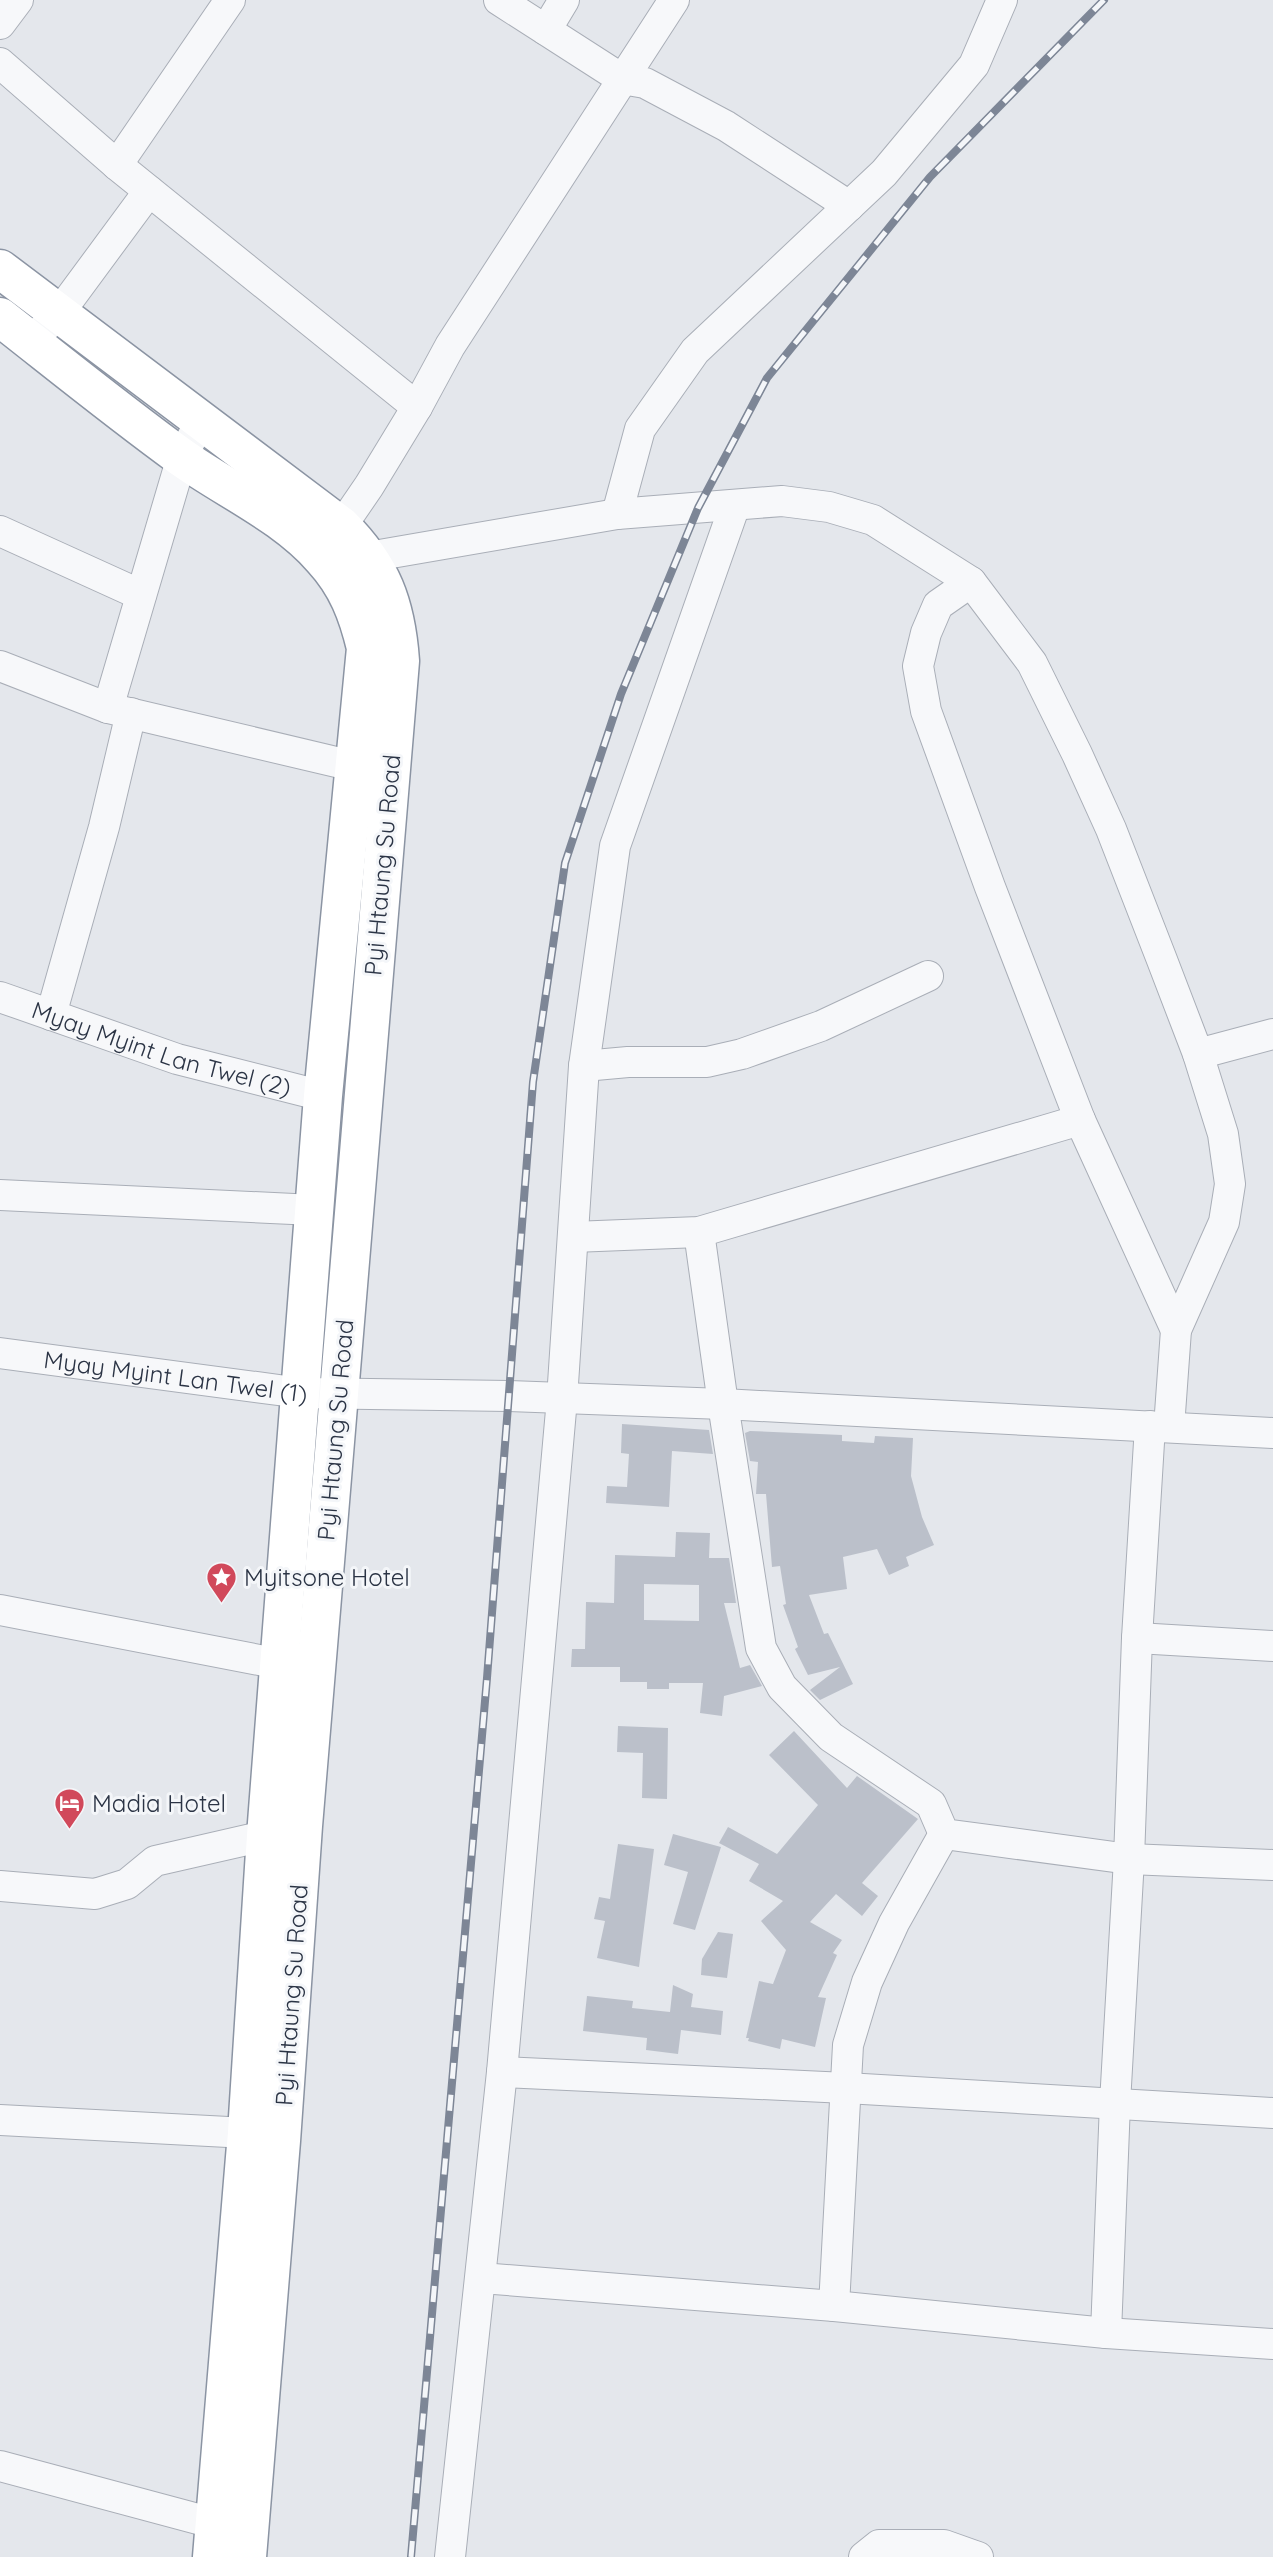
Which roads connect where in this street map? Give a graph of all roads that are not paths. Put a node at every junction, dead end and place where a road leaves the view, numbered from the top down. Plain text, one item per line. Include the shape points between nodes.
1 (18, 0) edge
2 (230, 0) edge
3 (499, 0) edge
4 (564, 0) edge
5 (674, 0) edge
6 (1002, 0) edge
7 (0, 24) edge
8 (546, 30) junction
9 (0, 63) edge
10 (622, 79) junction
11 (117, 165) junction
12 (149, 191) junction
13 (849, 206) junction
14 (0, 269) edge
15 (60, 313) junction
16 (0, 317) edge
17 (30, 341) junction
18 (417, 407) junction
19 (201, 420) junction
20 (181, 457) junction
21 (735, 505) junction
22 (617, 514) junction
23 (0, 531) edge
24 (331, 541) junction
25 (368, 557) junction
26 (971, 582) junction
27 (141, 595) junction
28 (2, 672) edge
29 (119, 710) junction
30 (353, 766) junction
31 (347, 828) junction
32 (384, 837) junction
33 (928, 976) dead end
34 (0, 998) edge
35 (51, 1015) junction
36 (329, 1027) junction
37 (1273, 1034) edge
38 (368, 1035) junction
39 (1198, 1054) junction
40 (584, 1066) junction
41 (323, 1096) junction
42 (1080, 1120) junction
43 (0, 1195) edge
44 (314, 1210) junction
45 (699, 1232) junction
46 (573, 1237) junction
47 (1176, 1330) junction
48 (0, 1353) edge
49 (301, 1393) junction
50 (338, 1394) junction
51 (562, 1399) junction
52 (723, 1404) junction
53 (1159, 1427) junction
54 (1273, 1433) edge
55 (0, 1610) edge
56 (1137, 1638) junction
57 (1273, 1646) edge
58 (298, 1662) junction
59 (303, 1826) junction
60 (944, 1834) junction
61 (266, 1836) junction
62 (1129, 1858) junction
63 (1273, 1865) edge
64 (0, 1886) edge
65 (273, 1986) junction
66 (502, 2073) junction
67 (846, 2088) junction
68 (1115, 2103) junction
69 (1273, 2113) edge
70 (0, 2120) edge
71 (264, 2137) junction
72 (481, 2278) junction
73 (834, 2306) junction
74 (1106, 2333) junction
75 (1273, 2344) edge
76 (0, 2466) edge
77 (231, 2543) edge
78 (450, 2557) edge
79 (864, 2557) edge
80 (978, 2557) edge

1 - 7 street
2 - 11 street
3 - 8 street
4 - 8 street
5 - 10 street
6 - 13 street via 974,65 884,173
8 - 10 street
9 - 11 street
10 - 13 street via 645,83 726,126
10 - 18 street via 450,346
11 - 12 street
12 - 15 street
12 - 18 street
13 - 22 street via 695,351 640,429
14 - 15 highway
15 - 17 street
15 - 19 highway
16 - 17 highway
17 - 20 highway
18 - 24 street
19 - 20 street
19 - 24 highway
20 - 24 highway via 292,531
20 - 27 street
21 - 22 street
21 - 26 street via 782,501 873,520
21 - 40 street via 615,846
22 - 25 street
23 - 27 street
24 - 25 highway, Pyi Htaung Su Road
24 - 30 highway, Pyi Htaung Su Road via 366,648
25 - 32 highway, Pyi Htaung Su Road via 390,597 398,627 400,662
26 - 39 street via 1032,663 1077,754
26 - 42 street via 938,605 926,633 918,666 926,711
27 - 29 street
28 - 29 street
29 - 30 street
29 - 35 street via 104,827
30 - 31 highway, Pyi Htaung Su Road
31 - 32 highway
31 - 36 highway, Pyi Htaung Su Road
32 - 38 highway, Pyi Htaung Su Road
33 - 40 street via 821,1026 742,1054 707,1062
34 - 35 street, Myay Myint Lan Twel (2)
35 - 41 street, Myay Myint Lan Twel (2) via 177,1059
36 - 38 highway
36 - 41 highway, Pyi Htaung Su Road
37 - 39 street
38 - 50 highway, Pyi Htaung Su Road
39 - 47 street via 1223,1134 1230,1184 1224,1222
40 - 46 street
41 - 44 highway, Pyi Htaung Su Road
42 - 45 street
42 - 47 street
43 - 44 street
44 - 49 highway, Pyi Htaung Su Road
45 - 46 street
45 - 52 street
46 - 51 street
47 - 53 street
48 - 49 street, Myay Myint Lan Twel (1)
49 - 50 street, Myay Myint Lan Twel (1)
49 - 58 highway, Pyi Htaung Su Road
50 - 51 street, Myay Myint Lan Twel (1)
50 - 58 highway, Pyi Htaung Su Road
51 - 52 street, Myay Myint Lan Twel (1)
51 - 66 street
52 - 53 street, Myay Myint Lan Twel (1)
52 - 60 street via 761,1648 782,1687 831,1737 931,1804
53 - 54 street, Myay Myint Lan Twel (1)
53 - 56 street
55 - 58 street
56 - 57 street
56 - 62 street
58 - 59 highway, Pyi Htaung Su Road
58 - 61 highway, Pyi Htaung Su Road
59 - 61 street
59 - 65 highway, Pyi Htaung Su Road
60 - 62 street
60 - 67 street via 867,1982 848,2045
61 - 64 street via 155,1861 127,1884 95,1894
61 - 65 highway, Pyi Htaung Su Road
62 - 63 street
62 - 68 street
65 - 71 highway, Pyi Htaung Su Road
66 - 67 street
66 - 72 street
67 - 68 street
67 - 73 street
68 - 69 street
68 - 74 street
70 - 71 street
71 - 77 highway, Pyi Htaung Su Road
72 - 73 street
72 - 78 street
73 - 74 street
74 - 75 street
76 - 77 street
79 - 80 street via 879,2545 944,2545

